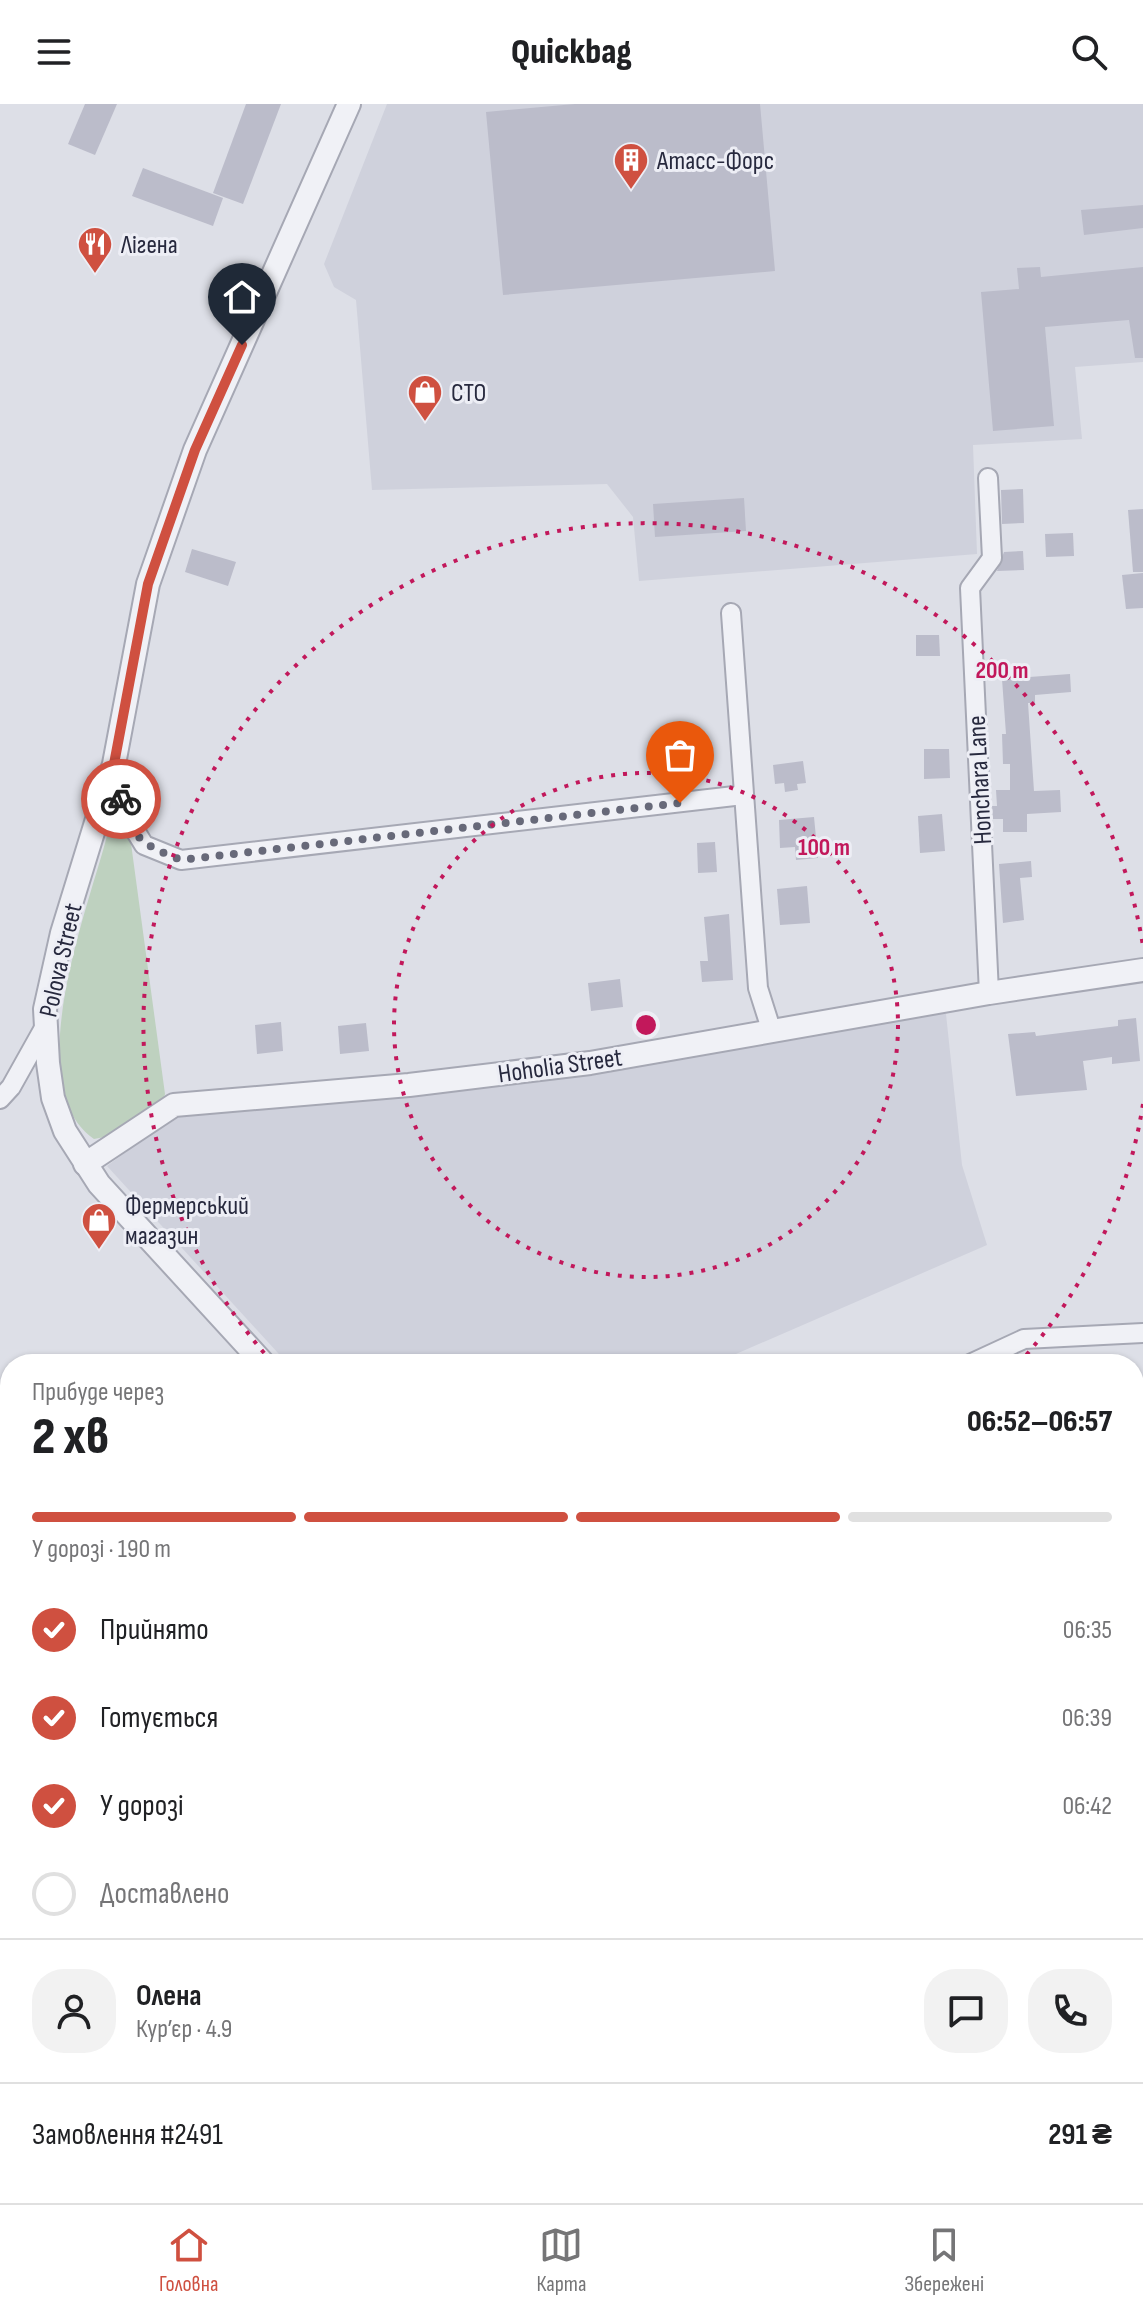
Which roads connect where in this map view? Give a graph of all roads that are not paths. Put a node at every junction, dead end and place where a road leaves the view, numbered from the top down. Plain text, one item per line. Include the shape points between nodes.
1 (349, 104) edge
2 (988, 478) dead end
3 (731, 613) dead end
4 (114, 764) junction
5 (743, 795) junction
6 (1143, 970) edge
7 (989, 993) junction
8 (44, 1028) junction
9 (771, 1029) junction
10 (0, 1099) edge
11 (85, 1164) junction
12 (1143, 1333) edge
13 (255, 1354) edge
14 (992, 1354) edge

1 - 4 street, Polova Street via 195,450 148,584
2 - 7 street, Honchara Lane via 992,558 970,588
3 - 5 street
4 - 5 street via 125,814 144,845 181,860
4 - 8 street, Polova Street via 62,933
5 - 9 street via 758,988
6 - 7 street, Hoholia Street
7 - 9 street, Hoholia Street
8 - 10 street
8 - 11 street, Polova Street via 53,1098
9 - 11 street, Hoholia Street via 575,1065 174,1105
11 - 13 street, Polova Street
12 - 14 street via 1024,1339

